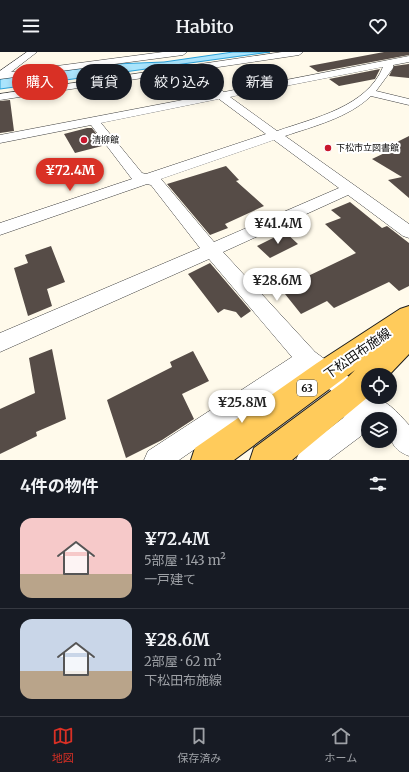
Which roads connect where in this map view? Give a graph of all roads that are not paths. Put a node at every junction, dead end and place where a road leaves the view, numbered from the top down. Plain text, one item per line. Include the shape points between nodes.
1 (33, 52) edge
2 (183, 52) edge
3 (299, 52) edge
4 (407, 60) edge
5 (388, 63) junction
6 (223, 64) edge
7 (0, 76) edge
8 (140, 76) edge
9 (371, 93) junction
10 (0, 96) edge
11 (224, 97) edge
12 (224, 98) edge
13 (207, 100) edge
14 (409, 102) edge
15 (94, 121) junction
16 (275, 135) junction
17 (0, 139) edge
18 (148, 179) junction
19 (350, 189) junction
20 (0, 229) edge
21 (409, 232) edge
22 (211, 250) junction
23 (409, 317) edge
24 (409, 336) edge
25 (0, 343) edge
26 (317, 366) junction
27 (381, 368) edge
28 (361, 386) edge
29 (361, 389) edge
30 (361, 397) edge
31 (397, 430) edge
32 (409, 444) edge
33 (157, 460) edge
34 (207, 460) edge
35 (266, 460) edge
36 (309, 460) edge

1 - 7 street
2 - 7 street
3 - 6 street
4 - 5 street
5 - 9 street via 388,68
5 - 11 street
8 - 10 street
9 - 14 street
9 - 16 street via 332,116
12 - 16 street
13 - 15 street
15 - 17 street
15 - 18 street via 137,176
16 - 18 street
16 - 19 street
18 - 20 street
18 - 22 street via 156,182
19 - 21 street
19 - 22 street
22 - 25 street
22 - 26 street
23 - 26 main road, 下松田布施線 / 63
24 - 27 main road, 下松田布施線
26 - 28 street
26 - 33 street
26 - 34 main road, 下松田布施線 / 63
29 - 35 main road, 下松田布施線
30 - 36 street via 352,427
31 - 32 street

